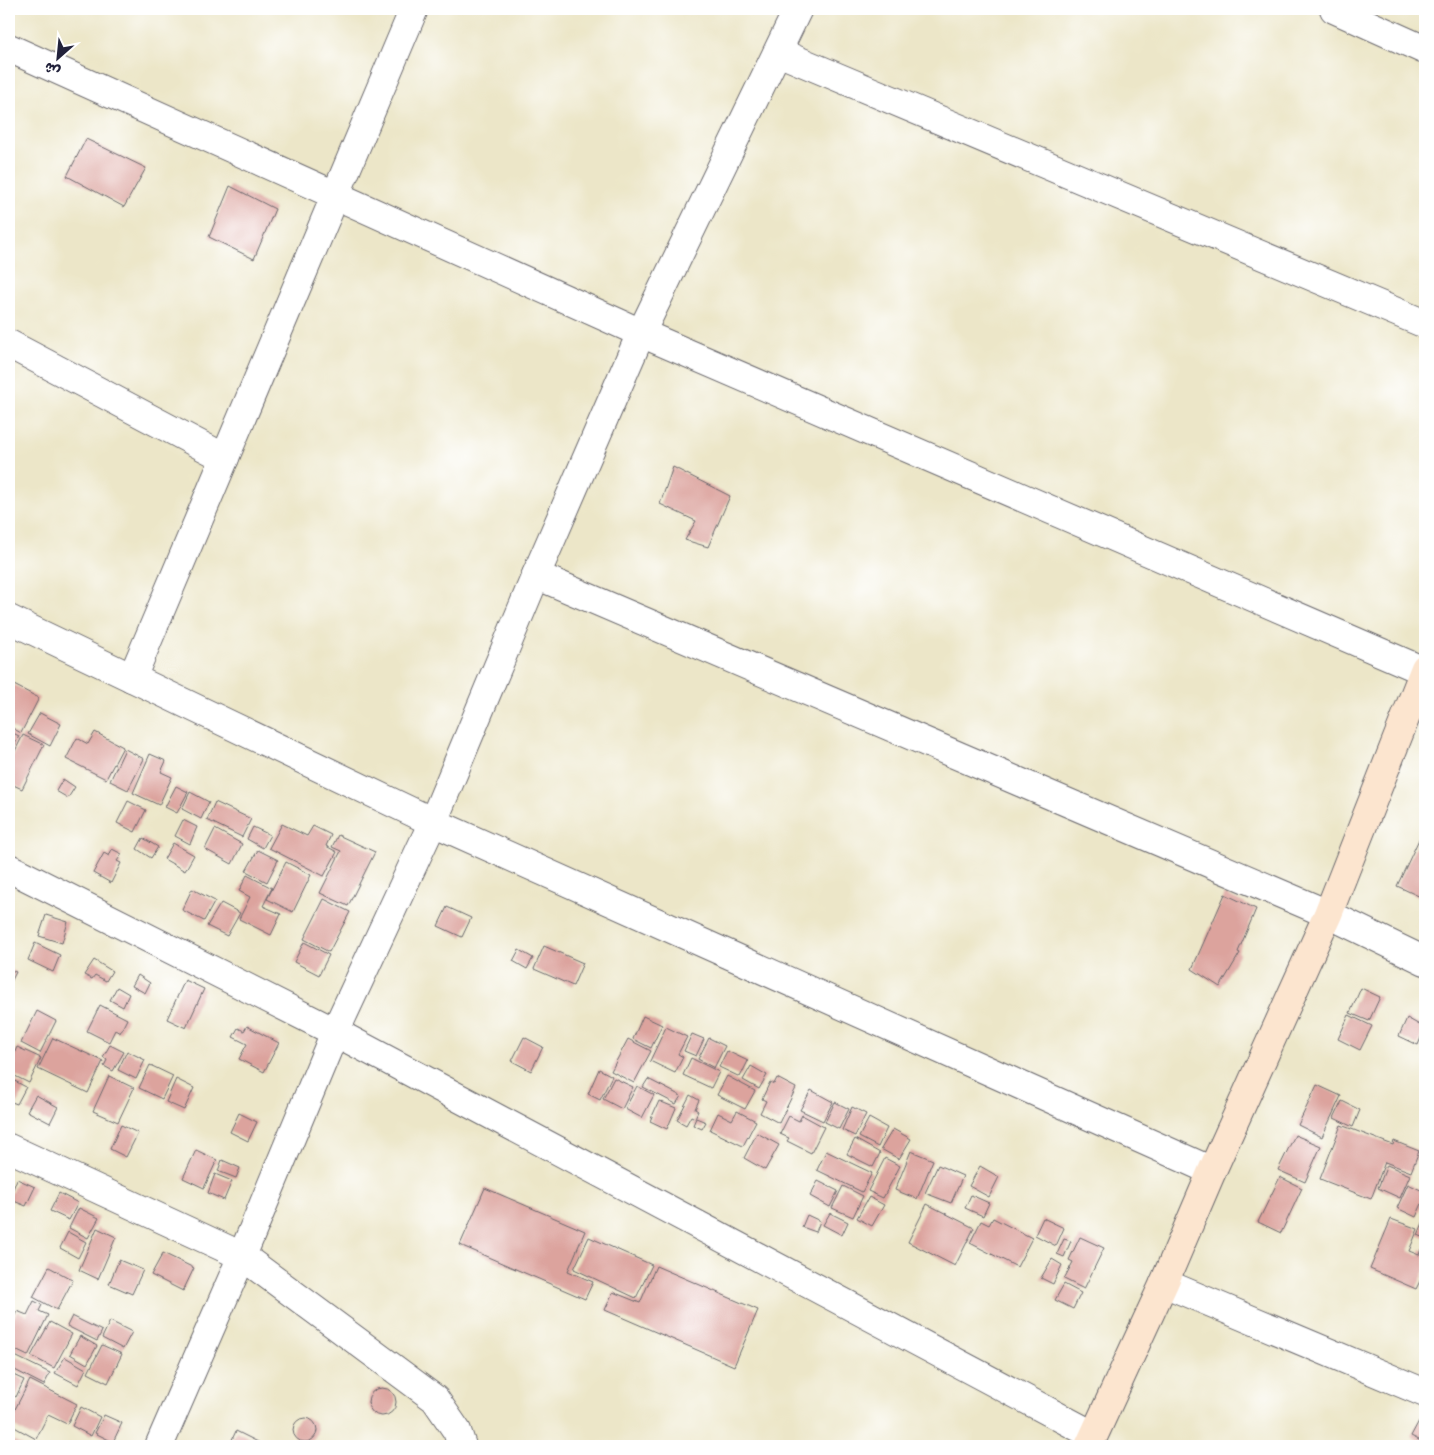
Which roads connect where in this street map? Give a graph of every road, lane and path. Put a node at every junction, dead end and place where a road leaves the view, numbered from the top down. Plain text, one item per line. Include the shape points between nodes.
1 (414, 9) edge
2 (798, 9) edge
3 (1334, 9) edge
4 (9, 48) edge
5 (1425, 50) edge
6 (778, 52) junction
7 (336, 196) junction
8 (1425, 324) edge
9 (641, 333) junction
10 (9, 344) edge
11 (225, 458) junction
12 (536, 575) junction
13 (9, 619) edge
14 (1424, 670) edge
15 (132, 678) junction
16 (433, 822) junction
17 (9, 868) edge
18 (1328, 914) junction
19 (1425, 961) edge
20 (335, 1032) junction
21 (9, 1148) edge
22 (1212, 1171) junction
23 (242, 1256) junction
24 (1164, 1283) junction
25 (1425, 1393) edge
26 (1091, 1441) edge
27 (159, 1446) edge
28 (462, 1446) edge

1 - 7 street
2 - 6 street
3 - 5 street
4 - 7 street
6 - 8 street
6 - 9 street
7 - 9 street
7 - 11 street
9 - 12 street
9 - 14 street
10 - 11 street
11 - 15 street
12 - 16 street
12 - 18 street
13 - 15 street
14 - 18 street
15 - 16 street
16 - 20 street
16 - 22 street
17 - 20 street
18 - 19 street
18 - 22 street
20 - 23 street
20 - 26 street
21 - 23 street
22 - 24 street
23 - 27 street
23 - 28 street via 435,1399 457,1431
24 - 25 street
24 - 26 street

